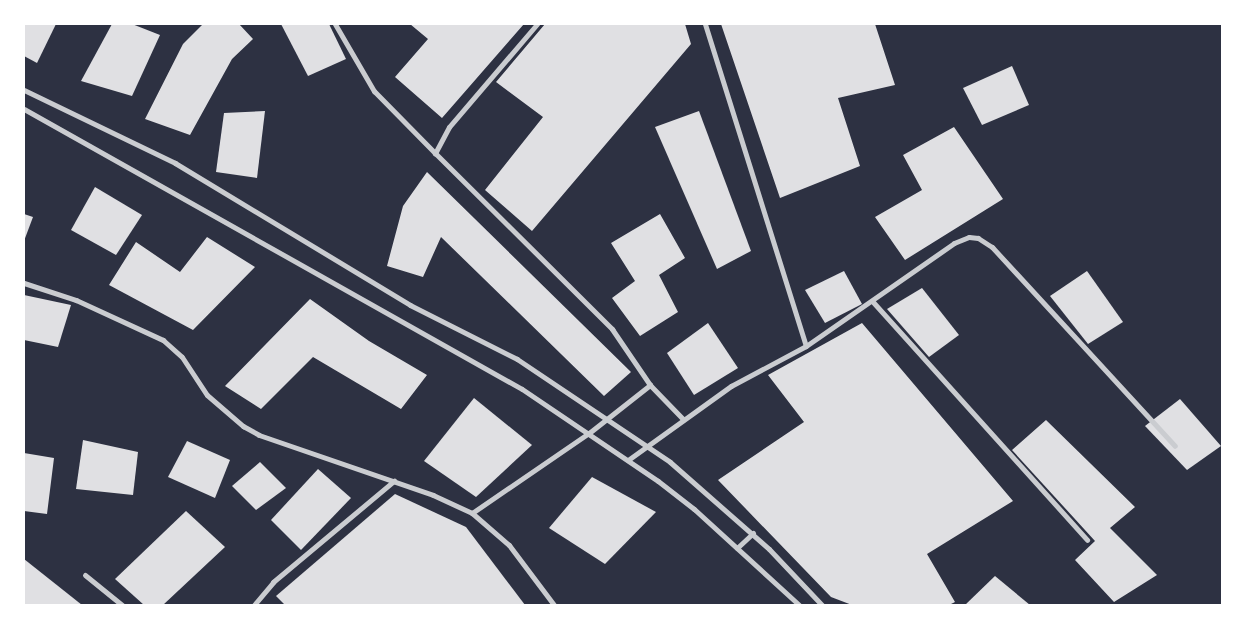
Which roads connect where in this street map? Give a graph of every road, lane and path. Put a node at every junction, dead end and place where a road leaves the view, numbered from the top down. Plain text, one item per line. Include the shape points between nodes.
1 (335, 24) edge
2 (537, 24) edge
3 (705, 24) edge
4 (24, 90) edge
5 (24, 109) edge
6 (435, 153) junction
7 (24, 283) edge
8 (873, 302) junction
9 (806, 346) junction
10 (650, 386) junction
11 (608, 418) junction
12 (682, 419) junction
13 (589, 433) junction
14 (646, 446) junction
15 (1176, 446) dead end
16 (628, 460) junction
17 (394, 481) junction
18 (472, 513) junction
19 (753, 533) junction
20 (1087, 540) dead end
21 (737, 548) junction
22 (86, 575) dead end
23 (122, 605) edge
24 (254, 605) edge
25 (554, 605) edge
26 (799, 605) edge
27 (822, 605) edge

1 - 6 street via 374,91
2 - 6 street via 449,127
3 - 9 street
4 - 11 street via 175,163 410,305 517,359
5 - 13 street via 466,356
6 - 10 street via 612,329
7 - 17 street via 76,300 164,340 182,357 207,395 243,426
8 - 9 street
8 - 15 street via 954,244 969,237 978,238 998,253
8 - 20 street
9 - 12 street via 731,386
10 - 11 street
10 - 12 street
11 - 13 street
11 - 14 street
12 - 14 street
13 - 16 street
13 - 18 street
14 - 16 street
14 - 19 street via 670,462
16 - 21 street via 694,509
17 - 18 street
17 - 24 street via 273,582
18 - 25 street via 509,545
19 - 21 street
19 - 27 street
21 - 26 street
22 - 23 street

